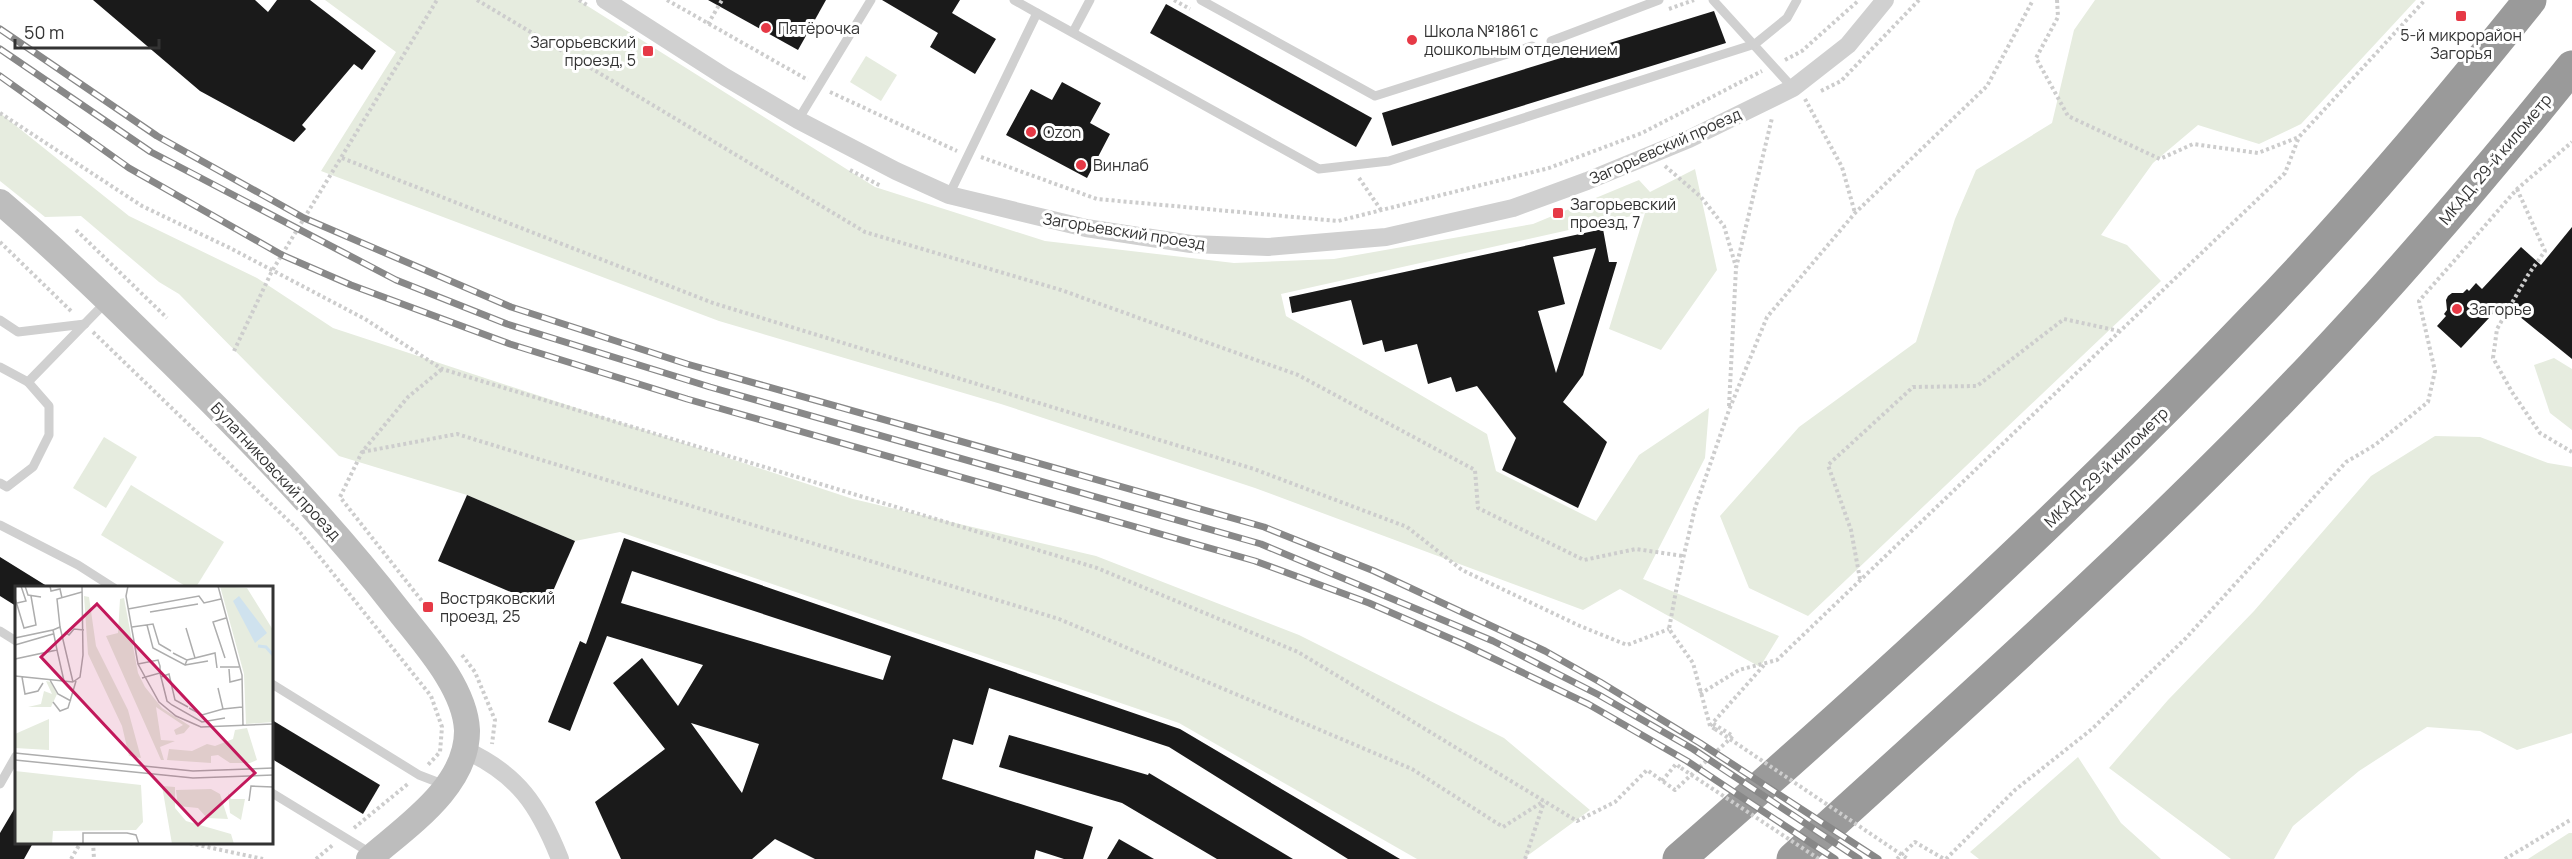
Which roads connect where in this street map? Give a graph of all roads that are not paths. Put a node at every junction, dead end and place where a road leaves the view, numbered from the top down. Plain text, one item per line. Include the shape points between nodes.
1 (871, 0) edge
2 (1014, 0) edge
3 (1090, 0) edge
4 (1201, 0) edge
5 (1659, 0) edge
6 (1713, 0) edge
7 (1797, 0) edge
8 (1885, 0) edge
9 (2530, 0) edge
10 (597, 3) edge
11 (1037, 13) junction
12 (1073, 32) junction
13 (1551, 41) dead end
14 (1755, 44) junction
15 (1532, 46) dead end
16 (2564, 77) edge
17 (1797, 97) junction
18 (798, 120) junction
19 (950, 195) junction
20 (0, 202) edge
21 (108, 301) junction
22 (0, 320) edge
23 (85, 324) junction
24 (0, 367) edge
25 (28, 382) junction
26 (0, 483) edge
27 (0, 525) edge
28 (111, 586) edge
29 (0, 631) edge
30 (15, 639) edge
31 (273, 685) edge
32 (465, 750) junction
33 (15, 758) edge
34 (0, 784) edge
35 (448, 786) junction
36 (273, 794) edge
37 (372, 857) edge
38 (560, 859) edge
39 (1679, 859) edge
40 (1793, 859) edge

1 - 18 lane
2 - 11 lane
3 - 12 lane
4 - 15 lane via 1375,96
5 - 13 lane
6 - 14 lane
7 - 14 lane via 1787,18
8 - 17 street, Загорьевский проезд
9 - 39 highway, МКАД, 29-й километр via 2340,226 2180,394 1916,647
10 - 18 street, Загорьевский проезд
11 - 12 lane
11 - 19 lane
12 - 14 lane via 1319,169 1389,161
14 - 17 lane
16 - 40 highway, МКАД, 29-й километр via 2312,367 2139,540
17 - 19 street, Загорьевский проезд via 1513,208 1386,237 1268,247 1191,244 1086,228
18 - 19 street, Загорьевский проезд
20 - 21 street, Булатниковский проезд
21 - 23 lane
21 - 32 street, Булатниковский проезд via 285,478 431,651 457,693 467,728
22 - 23 lane via 18,332
23 - 25 lane
24 - 25 lane
25 - 26 lane via 49,406 49,435 33,467 7,487
27 - 28 lane
29 - 30 lane
31 - 35 lane via 419,775
32 - 35 street, Булатниковский проезд
32 - 38 street via 490,761 523,790
33 - 34 lane
35 - 37 street
36 - 37 lane

